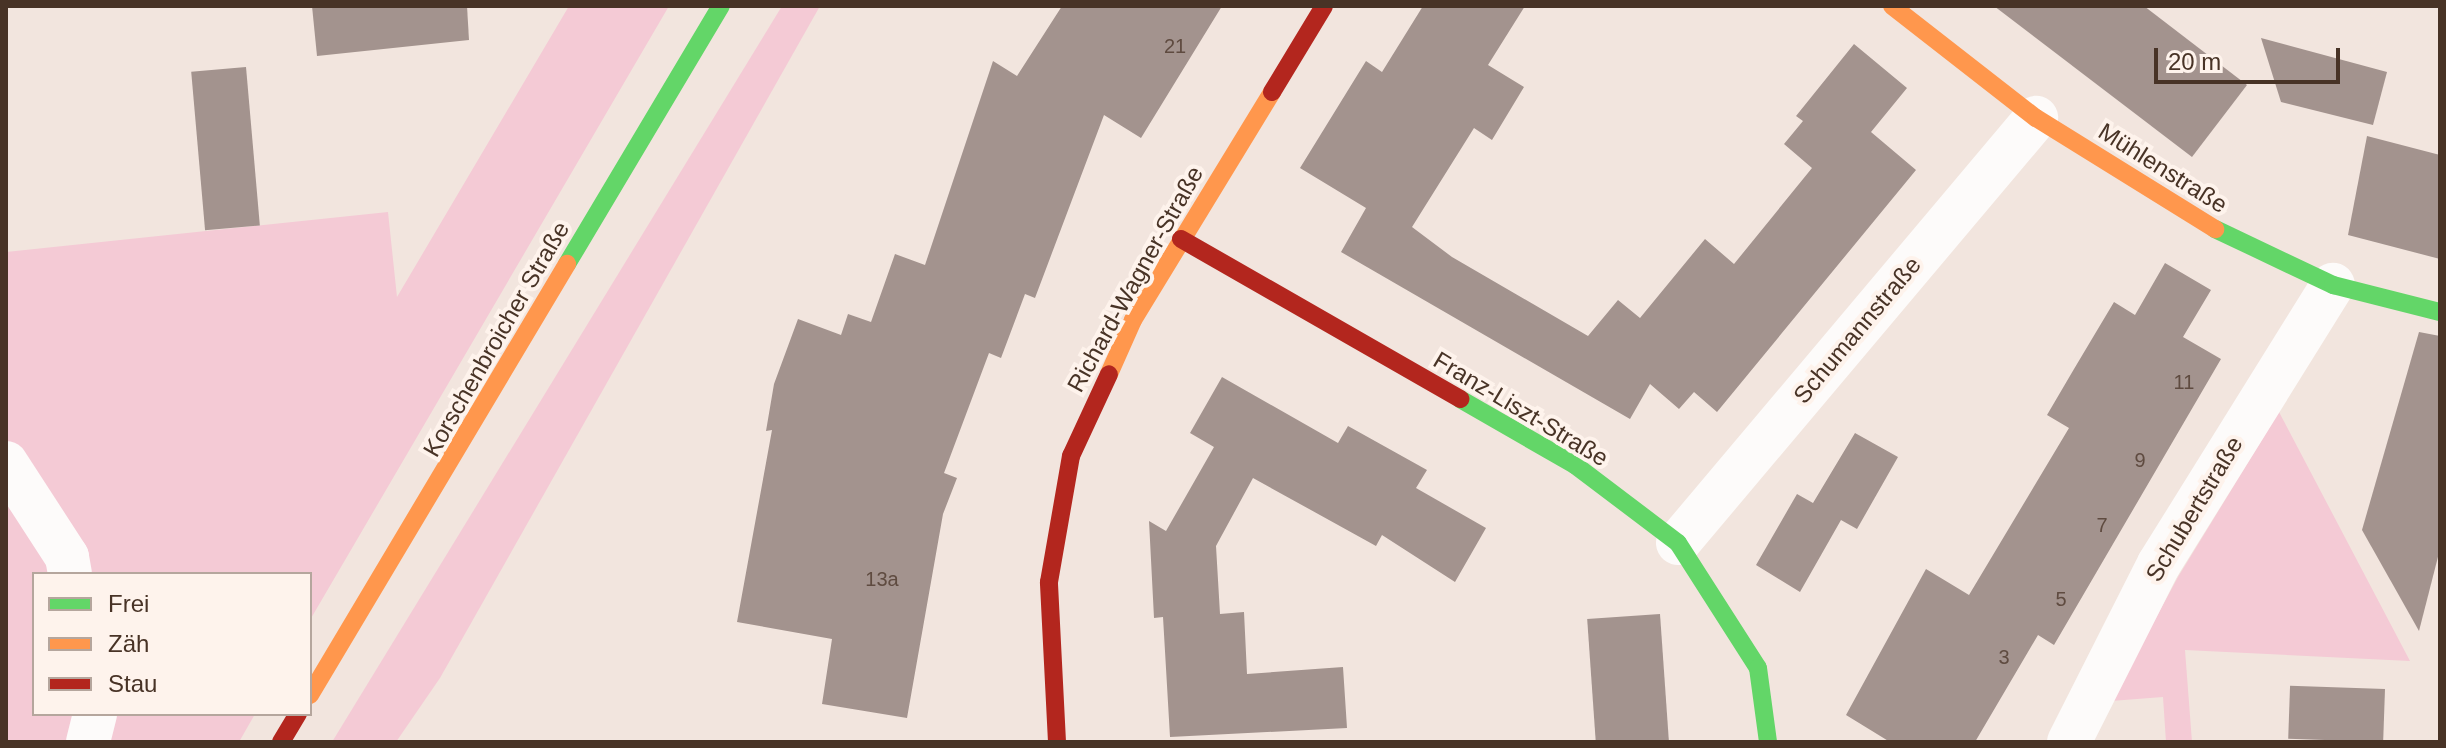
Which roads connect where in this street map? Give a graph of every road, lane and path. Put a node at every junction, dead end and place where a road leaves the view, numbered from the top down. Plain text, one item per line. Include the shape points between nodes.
1 (721, 6) edge
2 (1324, 6) edge
3 (1892, 6) edge
4 (2036, 118) junction
5 (1181, 239) junction
6 (2333, 285) junction
7 (2440, 312) edge
8 (6, 463) edge
9 (1678, 543) junction
10 (70, 572) edge
11 (312, 692) edge
12 (94, 716) edge
13 (297, 716) edge
14 (88, 742) edge
15 (281, 742) edge
16 (1057, 742) edge
17 (1768, 742) edge
18 (2069, 742) edge

1 - 11 street, Korschenbroicher Straße
2 - 5 street, Richard-Wagner-Straße
3 - 4 street, Mühlenstraße
4 - 6 street, Mühlenstraße via 2208,226
4 - 9 street, Schumannstraße
5 - 9 street, Franz-Liszt-Straße via 1575,465
5 - 16 street, Richard-Wagner-Straße via 1097,391 1063,485 1049,582
6 - 7 street, Mühlenstraße
6 - 18 street, Schubertstraße via 2159,564
8 - 10 street via 67,557
9 - 17 street, Franz-Liszt-Straße via 1758,668
12 - 14 street
13 - 15 street

